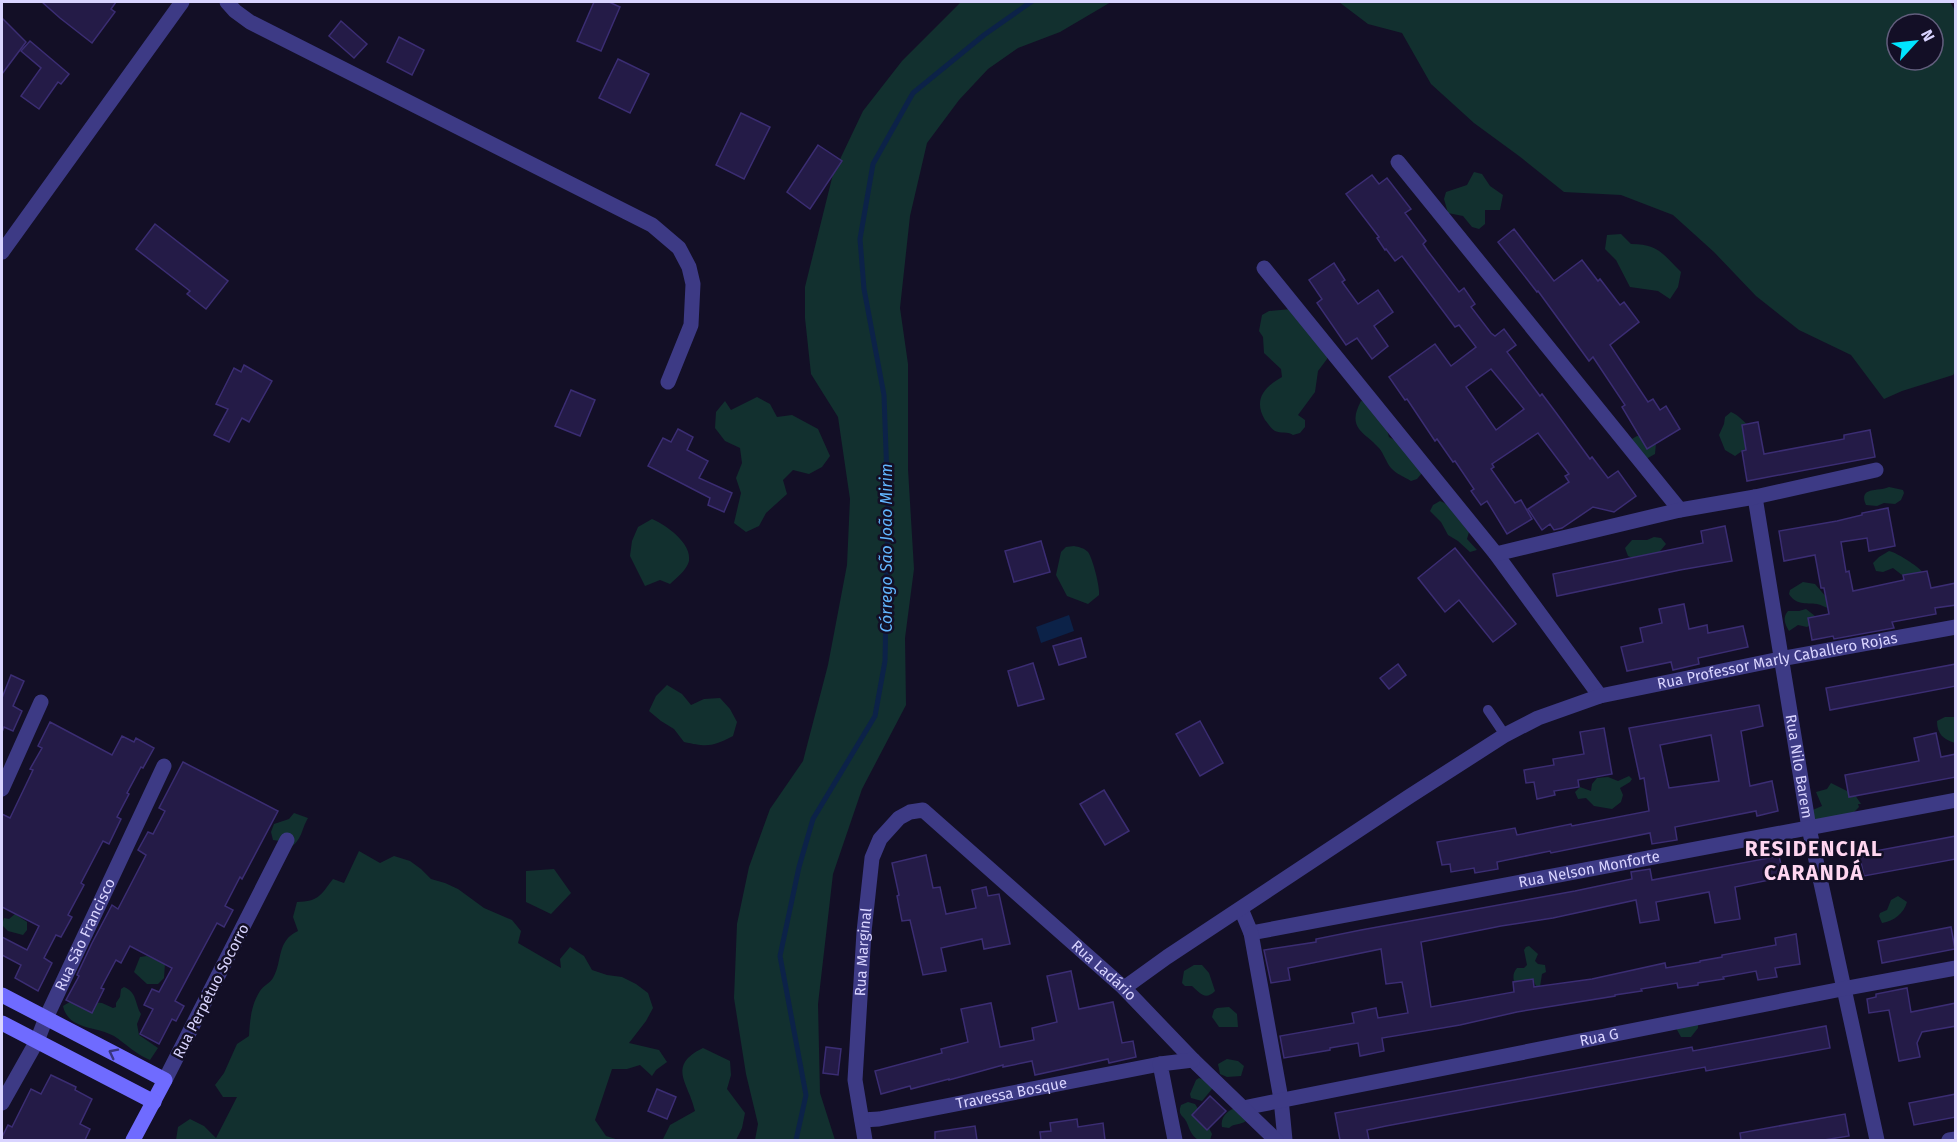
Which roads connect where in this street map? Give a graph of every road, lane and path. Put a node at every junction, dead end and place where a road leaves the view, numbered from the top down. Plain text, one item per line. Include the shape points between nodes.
1 (182, 2) edge
2 (227, 2) edge
3 (1398, 162) dead end
4 (2, 252) edge
5 (1264, 268) dead end
6 (668, 382) dead end
7 (1876, 470) dead end
8 (1755, 497) junction
9 (1680, 510) junction
10 (1496, 554) junction
11 (1956, 627) edge
12 (1780, 659) junction
13 (1600, 696) junction
14 (41, 702) dead end
15 (1488, 710) dead end
16 (1505, 735) junction
17 (164, 766) dead end
18 (2, 789) edge
19 (1956, 800) edge
20 (923, 810) joint
21 (1809, 828) junction
22 (287, 840) dead end
23 (1241, 909) junction
24 (1251, 933) junction
25 (1956, 968) edge
26 (1124, 987) junction
27 (1842, 989) junction
28 (2, 995) edge
29 (46, 1018) junction
30 (2, 1023) edge
31 (37, 1041) junction
32 (1193, 1060) junction
33 (1160, 1064) junction
34 (165, 1080) junction
35 (1281, 1099) junction
36 (2, 1102) edge
37 (154, 1102) junction
38 (1243, 1108) junction
39 (862, 1120) junction
40 (1956, 1139) edge
41 (133, 1140) edge
42 (865, 1140) edge
43 (1175, 1140) edge
44 (1276, 1140) edge
45 (1285, 1140) edge
46 (1877, 1140) edge
47 (1949, 1140) edge

1 - 4 street
2 - 6 street via 250,22 652,225 679,248 693,284 691,325
3 - 9 street
5 - 10 street
7 - 8 street
8 - 9 street
8 - 12 street, Rua Nilo Barem
9 - 10 street
10 - 13 street
11 - 12 street, Rua Professor Marly Caballero Rojas
12 - 13 street, Rua Professor Marly Caballero Rojas
12 - 21 street, Rua Nilo Barem
13 - 16 street, Rua Professor Marly Caballero Rojas via 1538,718
14 - 18 street
15 - 16 lane
16 - 23 street, Rua Professor Marly Caballero Rojas
17 - 29 street, Rua São Francisco
19 - 21 street, Rua Nelson Monforte
20 - 26 street, Rua Ladário
20 - 39 street, Rua Marginal via 899,818 880,840 872,858 856,1051 855,1080
21 - 24 street, Rua Nelson Monforte
21 - 27 street, Rua Nilo Barem
22 - 34 street, Rua Perpétuo Socorro
23 - 24 street
23 - 26 street, Rua Professor Marly Caballero Rojas
24 - 35 street
25 - 27 street, Rua G
26 - 32 street, Rua Ladário
27 - 35 street, Rua G
27 - 46 street, Rua Nilo Barem
28 - 29 street
29 - 31 street, Rua São Francisco
34 -> 29 street
30 - 31 street
31 - 36 street, Rua São Francisco
31 - 37 street
32 - 33 street, Travessa Bosque
32 - 38 street, Rua Ladário
33 - 39 street, Travessa Bosque
33 - 43 street
34 - 37 street, Rua Perpétuo Socorro
35 - 38 street, Rua G
35 - 45 street
37 - 41 street, Rua Perpétuo Socorro
38 - 44 street, Rua Ladário
39 - 42 street, Rua Marginal
40 - 47 street

